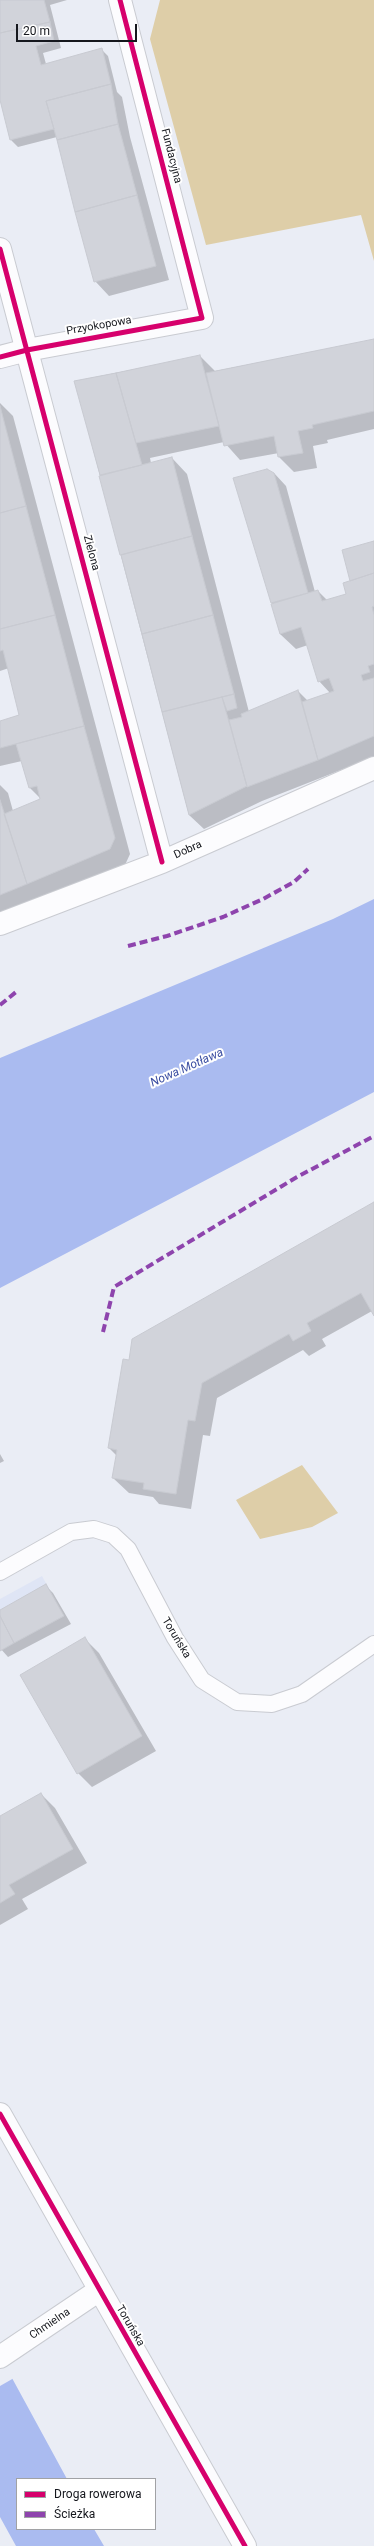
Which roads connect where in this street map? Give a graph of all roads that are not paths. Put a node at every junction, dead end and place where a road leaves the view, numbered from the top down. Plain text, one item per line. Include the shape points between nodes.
1 (120, 0) edge
2 (0, 249) edge
3 (202, 318) joint
4 (27, 350) junction
5 (0, 357) edge
6 (374, 768) edge
7 (162, 862) junction
8 (0, 924) edge
9 (0, 1572) edge
10 (374, 1644) edge
11 (0, 2114) edge
12 (98, 2291) junction
13 (6, 2353) edge
14 (245, 2546) edge

1 - 3 street, Fundacyjna
2 - 4 street, Zielona
3 - 4 street, Przyokopowa
4 - 5 street, Przyokopowa
4 - 7 street, Zielona
6 - 7 street, Dobra
7 - 8 street, Dobra
9 - 10 lane, Toruńska via 71,1532 94,1529 113,1535 128,1549 175,1638 202,1680 237,1702 272,1704 302,1694
11 - 12 street, Toruńska
12 - 13 street, Chmielna
12 - 14 street, Toruńska

